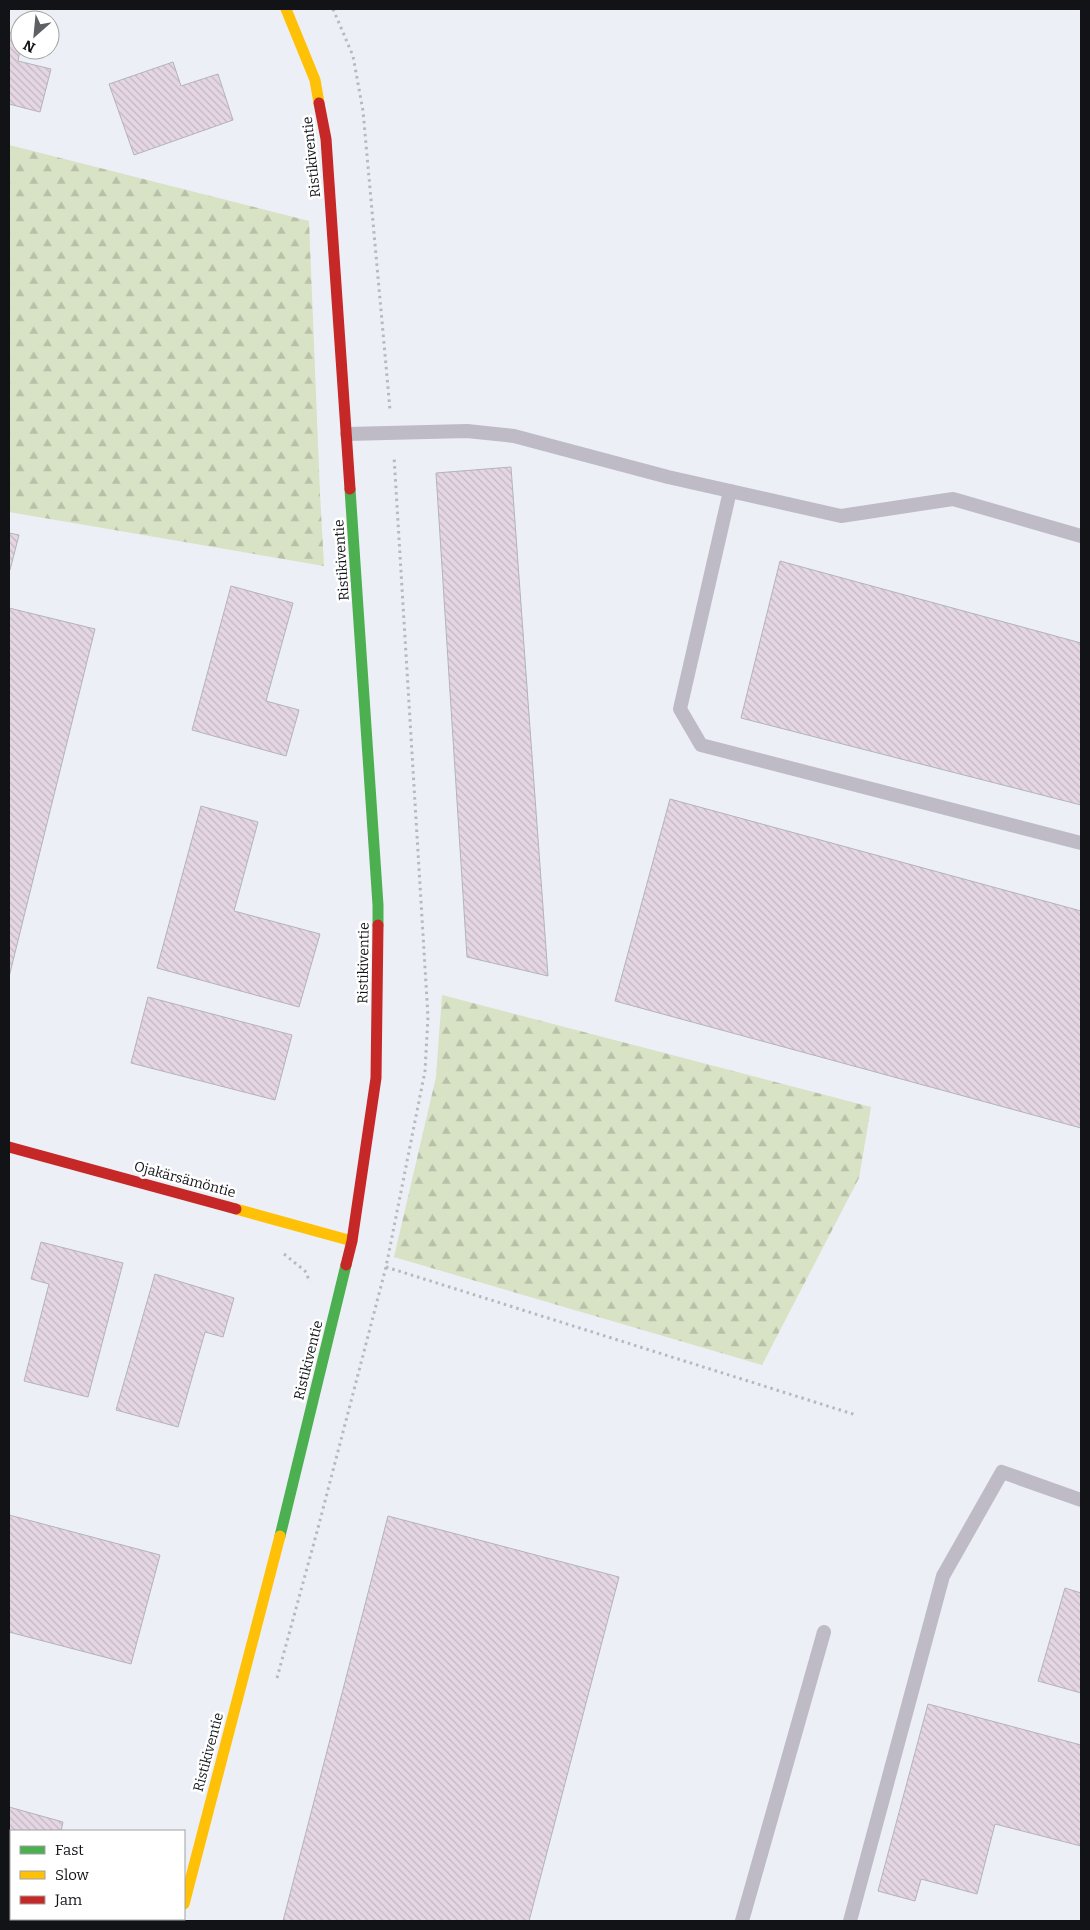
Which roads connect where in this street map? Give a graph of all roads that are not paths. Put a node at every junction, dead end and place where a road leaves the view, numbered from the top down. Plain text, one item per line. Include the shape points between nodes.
1 (286, 9) edge
2 (348, 434) junction
3 (730, 491) junction
4 (1081, 536) edge
5 (1081, 843) edge
6 (9, 1147) edge
7 (352, 1241) junction
8 (1081, 1500) edge
9 (824, 1632) dead end
10 (185, 1900) edge
11 (742, 1921) edge
12 (850, 1921) edge

1 - 2 street, Ristikiventie via 315,80 326,139
2 - 3 lane via 467,430 514,436
2 - 7 street, Ristikiventie via 378,905 376,1078
3 - 4 lane via 840,516 953,499
3 - 5 lane via 680,709 701,745
6 - 7 street, Ojakärsämöntie
7 - 10 street, Ristikiventie via 277,1550
8 - 12 lane via 1002,1472 943,1576
9 - 11 lane

